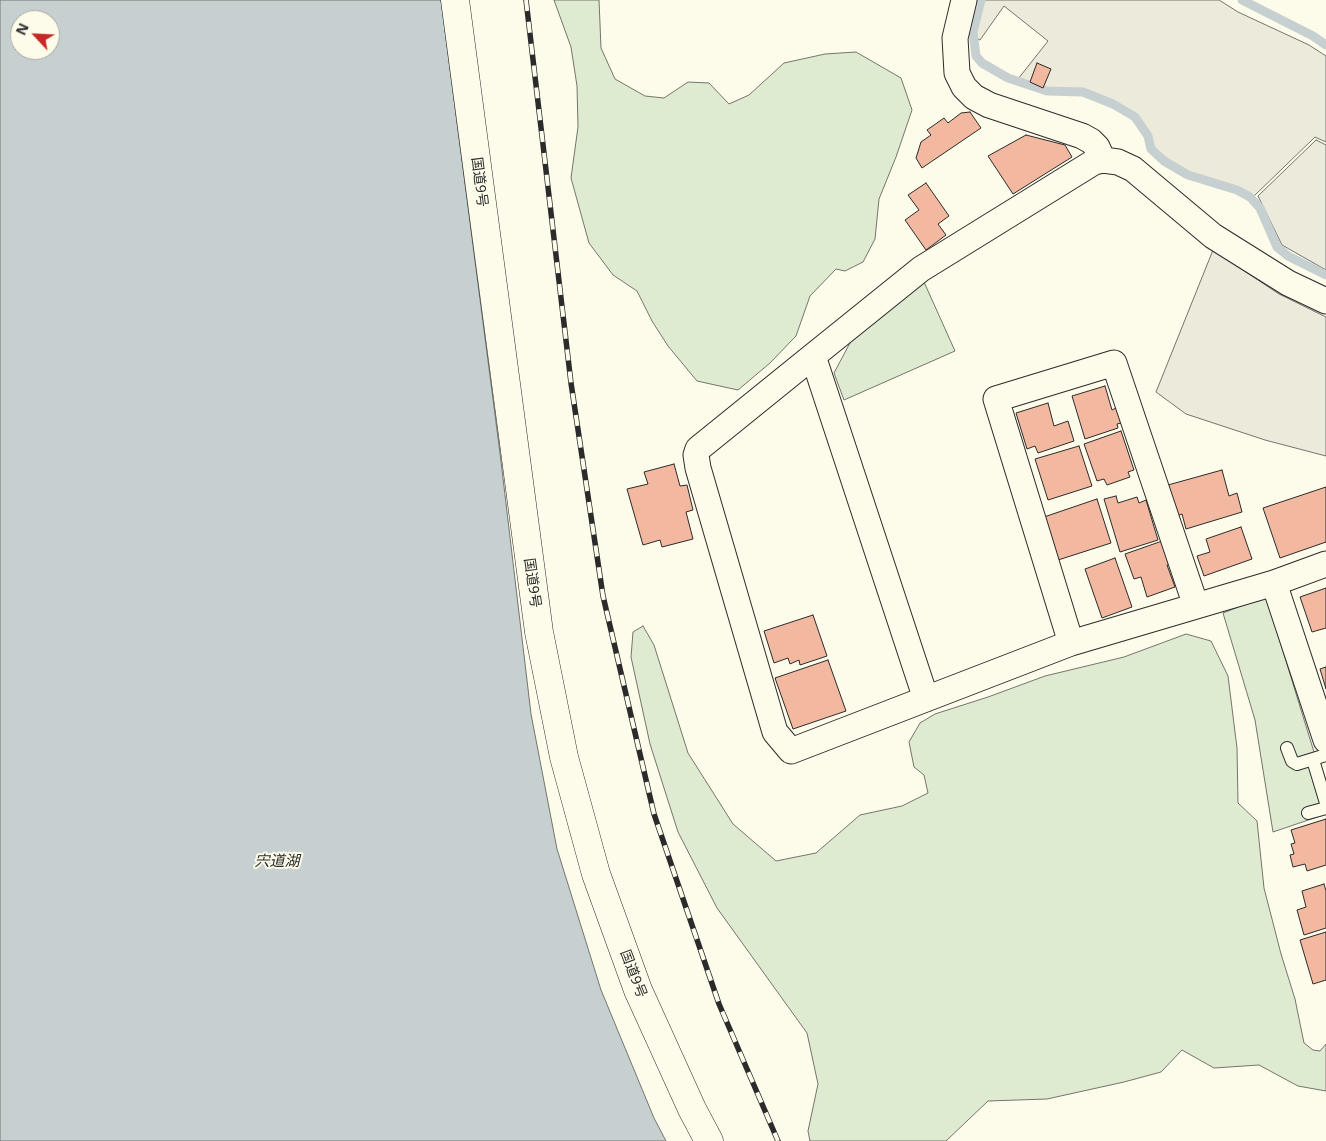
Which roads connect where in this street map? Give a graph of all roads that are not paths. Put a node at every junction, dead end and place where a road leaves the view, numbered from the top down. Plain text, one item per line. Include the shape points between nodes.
1 (455, 0) edge
2 (964, 0) edge
3 (1103, 160) junction
4 (1326, 301) edge
5 (813, 356) junction
6 (1326, 564) edge
7 (1274, 583) junction
8 (1196, 606) junction
9 (1071, 643) junction
10 (926, 699) junction
11 (1287, 748) dead end
12 (1320, 750) edge
13 (1326, 755) edge
14 (1326, 803) edge
15 (1326, 808) edge
16 (1308, 813) dead end
17 (709, 1141) edge

1 - 17 highway, 国道9号 via 539,632 564,757 596,874 635,981
2 - 3 street via 955,38 957,73 964,88 989,104 1087,138 1097,147
3 - 4 street via 1118,162 1132,169 1213,236 1288,283
3 - 5 street via 1094,162 921,269
5 - 10 street
5 - 10 street via 698,449 696,455 775,732 792,751
6 - 7 street
7 - 8 street
7 - 12 street
8 - 9 street
8 - 9 street via 1114,363 996,399
9 - 10 street
11 - 12 lane via 1294,763 1300,764
12 - 13 lane
12 - 14 lane
15 - 16 lane

